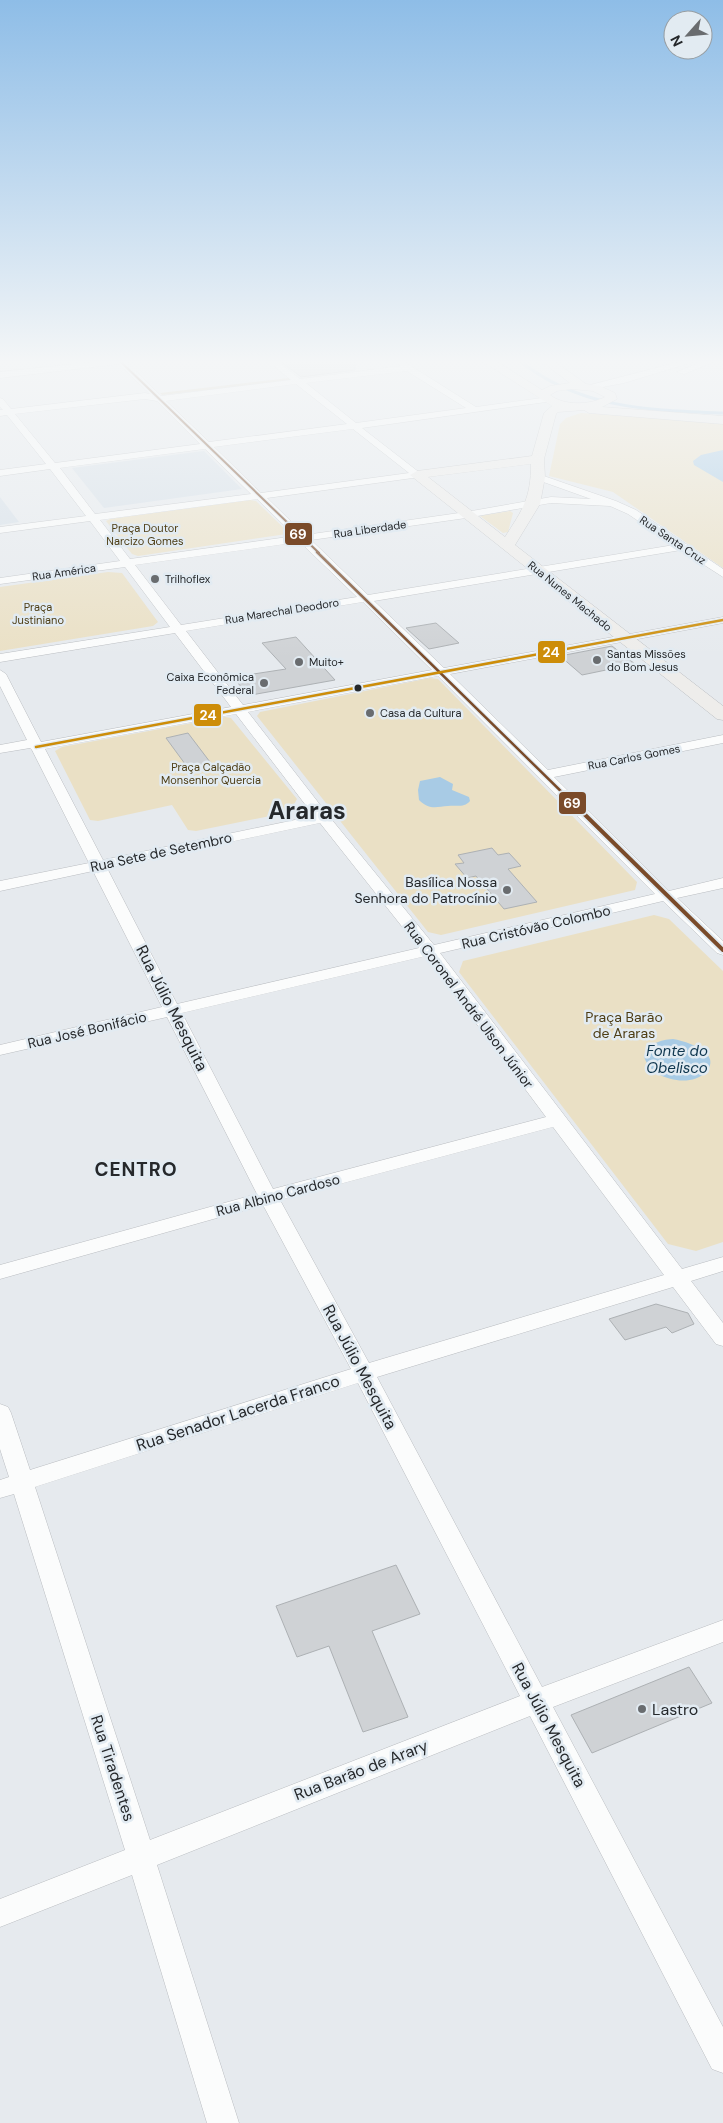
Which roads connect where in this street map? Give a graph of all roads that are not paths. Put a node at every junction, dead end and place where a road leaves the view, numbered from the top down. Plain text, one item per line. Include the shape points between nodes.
1 (48, 460) edge
2 (99, 460) edge
3 (223, 460) edge
4 (398, 460) edge
5 (530, 460) edge
6 (538, 460) edge
7 (53, 466) junction
8 (0, 474) edge
9 (417, 475) junction
10 (538, 478) junction
11 (260, 496) junction
12 (612, 503) junction
13 (533, 504) junction
14 (466, 515) junction
15 (93, 517) junction
16 (0, 530) edge
17 (303, 539) junction
18 (507, 546) junction
19 (683, 547) junction
20 (128, 563) junction
21 (538, 570) junction
22 (723, 574) edge
23 (0, 581) edge
24 (364, 598) junction
25 (723, 620) edge
26 (177, 628) junction
27 (623, 639) junction
28 (0, 658) edge
29 (440, 671) junction
30 (0, 674) edge
31 (238, 708) junction
32 (723, 715) edge
33 (723, 739) edge
34 (36, 745) junction
35 (0, 749) edge
36 (545, 775) junction
37 (322, 818) junction
38 (99, 866) junction
39 (723, 883) edge
40 (0, 886) edge
41 (666, 896) junction
42 (723, 950) edge
43 (430, 951) junction
44 (173, 1010) junction
45 (0, 1050) edge
46 (556, 1120) junction
47 (268, 1197) junction
48 (723, 1264) edge
49 (0, 1272) edge
50 (678, 1278) junction
51 (723, 1338) edge
52 (364, 1373) junction
53 (0, 1413) edge
54 (11, 1486) edge
55 (723, 1631) edge
56 (537, 1701) junction
57 (141, 1857) junction
58 (0, 1913) edge
59 (723, 2058) edge
60 (223, 2123) edge

1 - 7 street, Rua Coronel André Ulson Júnior
2 - 7 street
3 - 11 street
4 - 9 street
5 - 9 street
6 - 10 street
7 - 8 street
7 - 15 street, Rua Coronel André Ulson Júnior
9 - 11 street
9 - 14 street, Rua Nunes Machado
10 - 12 street, Rua Santa Cruz
10 - 13 street
11 - 15 street
11 - 17 street
12 - 13 street, Rua Liberdade via 551,500
12 - 19 street, Rua Santa Cruz via 632,512
13 - 14 street, Rua Liberdade
13 - 18 street
14 - 17 street, Rua Liberdade
14 - 18 street, Rua Nunes Machado
15 - 16 street
15 - 20 street, Rua Coronel André Ulson Júnior
17 - 20 street, Rua Liberdade
17 - 24 street
18 - 21 street, Rua Nunes Machado
19 - 21 street, Rua Marechal Deodoro
19 - 22 street, Rua Santa Cruz
20 - 23 street, Rua América
20 - 26 street, Rua Coronel André Ulson Júnior
21 - 24 street, Rua Marechal Deodoro
21 - 27 street, Rua Nunes Machado
24 - 26 street, Rua Marechal Deodoro
24 - 29 street
25 - 27 street
26 - 28 street, Rua Marechal Deodoro
26 - 31 street, Rua Coronel André Ulson Júnior
27 - 29 street
27 - 32 street, Rua Nunes Machado
29 - 31 street
29 - 36 street
30 - 34 street, Rua Júlio Mesquita
31 - 34 street
31 - 37 street, Rua Coronel André Ulson Júnior
33 - 36 street, Rua Carlos Gomes
34 - 35 street
34 - 38 street, Rua Júlio Mesquita
36 - 41 street
37 - 38 street, Rua Sete de Setembro
37 - 43 street, Rua Coronel André Ulson Júnior
38 - 40 street, Rua Sete de Setembro
38 - 44 street, Rua Júlio Mesquita
39 - 41 street, Rua Cristóvão Colombo
41 - 42 street
41 - 43 street, Rua Cristóvão Colombo
43 - 44 street, Rua Cristóvão Colombo
43 - 46 street, Rua Coronel André Ulson Júnior
44 - 45 street, Rua José Bonifácio
44 - 47 street, Rua Júlio Mesquita
46 - 47 street, Rua Albino Cardoso
46 - 50 street, Rua Coronel André Ulson Júnior
47 - 49 street, Rua Albino Cardoso
47 - 52 street, Rua Júlio Mesquita
48 - 50 street
50 - 51 street, Rua Coronel André Ulson Júnior
50 - 52 street, Rua Senador Lacerda Franco
52 - 54 street, Rua Senador Lacerda Franco
52 - 56 street, Rua Júlio Mesquita
53 - 54 street, Rua Tiradentes
54 - 57 street, Rua Tiradentes
55 - 56 street, Rua Barão de Arary
56 - 57 street, Rua Barão de Arary
56 - 59 street, Rua Júlio Mesquita
57 - 58 street, Rua Barão de Arary
57 - 60 street, Rua Tiradentes

